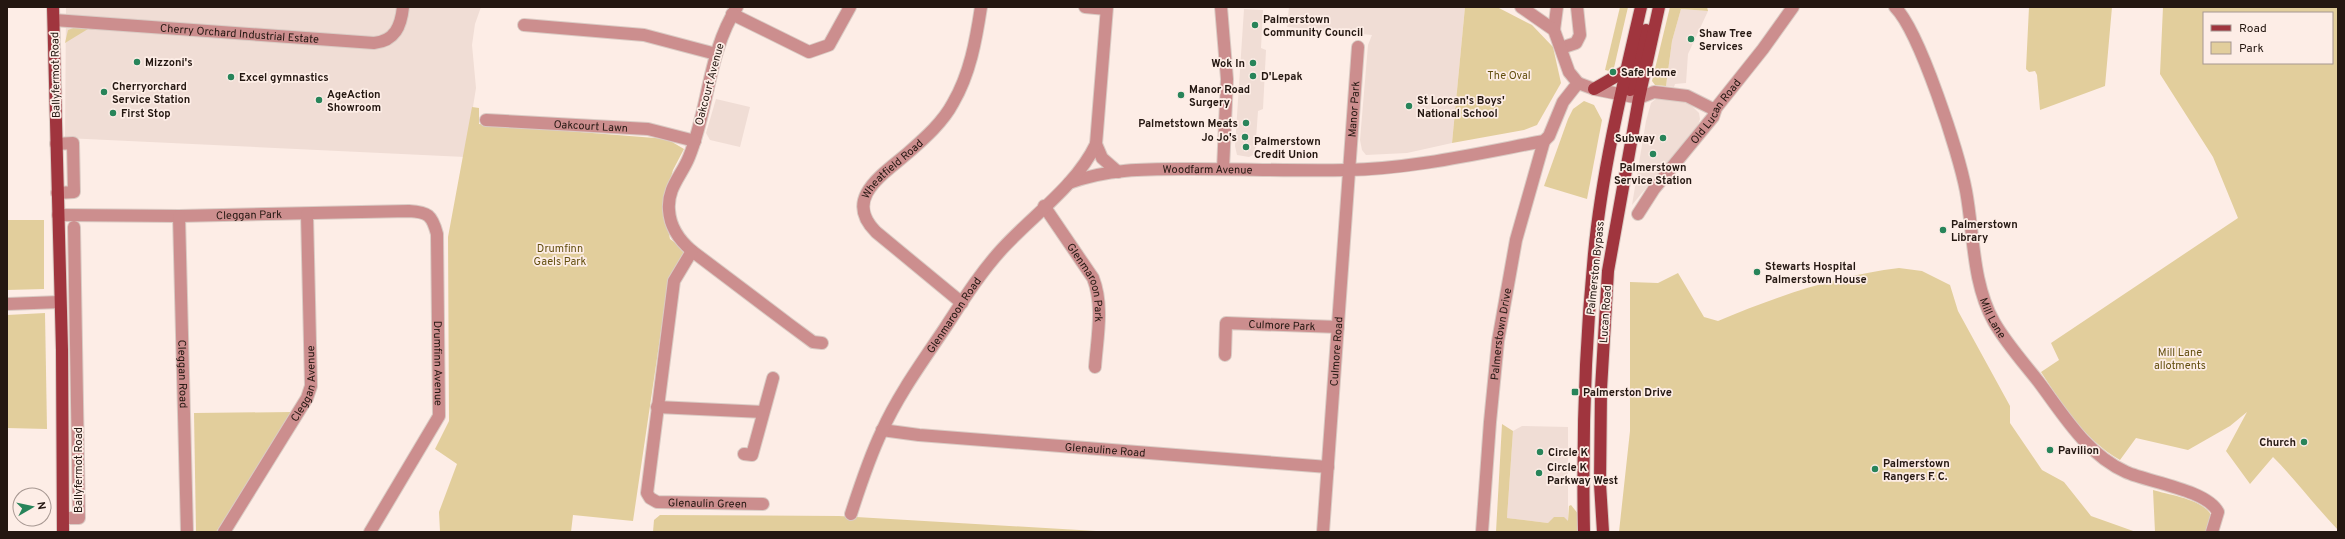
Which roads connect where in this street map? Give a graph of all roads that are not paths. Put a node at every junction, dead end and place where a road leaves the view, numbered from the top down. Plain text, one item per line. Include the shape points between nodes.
1 (53, 7) edge
2 (403, 7) edge
3 (850, 7) edge
4 (981, 7) edge
5 (1085, 7) edge
6 (1221, 7) edge
7 (1521, 7) edge
8 (1557, 7) edge
9 (1577, 7) edge
10 (1641, 7) edge
11 (1652, 7) edge
12 (1659, 7) edge
13 (1793, 7) edge
14 (1895, 7) edge
15 (1107, 8) edge
16 (735, 11) edge
17 (54, 20) junction
18 (524, 25) dead end
19 (1554, 30) junction
20 (1358, 47) dead end
21 (1561, 48) junction
22 (716, 54) junction
23 (1627, 70) junction
24 (1578, 83) junction
25 (1594, 89) junction
26 (1621, 95) junction
27 (1639, 98) junction
28 (1716, 108) junction
29 (486, 120) dead end
30 (1544, 140) junction
31 (695, 141) junction
32 (56, 144) junction
33 (1096, 144) junction
34 (1627, 167) junction
35 (1223, 169) junction
36 (1348, 170) junction
37 (1118, 172) junction
38 (1606, 174) junction
39 (1069, 183) junction
40 (57, 193) junction
41 (1044, 206) junction
42 (306, 214) junction
43 (1638, 214) dead end
44 (58, 215) junction
45 (179, 216) junction
46 (435, 224) joint
47 (74, 227) dead end
48 (692, 251) junction
49 (59, 277) junction
50 (75, 277) junction
51 (60, 302) junction
52 (962, 302) junction
53 (7, 304) edge
54 (1338, 328) junction
55 (822, 343) dead end
56 (1225, 355) dead end
57 (1095, 367) dead end
58 (773, 378) dead end
59 (657, 407) junction
60 (62, 408) junction
61 (78, 408) junction
62 (763, 412) junction
63 (882, 430) junction
64 (744, 454) dead end
65 (1328, 467) junction
66 (762, 504) dead end
67 (851, 514) dead end
68 (63, 518) junction
69 (63, 532) edge
70 (187, 532) edge
71 (224, 532) edge
72 (370, 532) edge
73 (1323, 532) edge
74 (1482, 532) edge
75 (1584, 532) edge
76 (1603, 532) edge
77 (2212, 532) edge

1 - 17 main road, Ballyfermot Road
2 - 17 street, Cherry Orchard Industrial Estate via 402,20 396,32 386,40 374,43
3 - 16 street via 829,45 809,52
4 - 52 street, Wheatfield Road via 975,43 953,103 934,128 873,183 863,214 876,232
5 - 15 street
6 - 35 street via 1227,79
7 - 19 street
8 - 19 street
9 - 21 street via 1580,35 1576,43
10 - 23 main road, Palmerston Bypass
11 - 26 main road via 1631,88 1628,94
12 - 27 main road
13 - 28 street, Old Lucan Road
14 - 77 street, Mill Lane via 1918,49 1948,127 1966,189 1981,291 1994,323 2084,442 2120,469 2198,496 2214,505 2218,512
15 - 33 street, Glenmaroon Road
16 - 22 street, Oakcourt Avenue
17 - 32 main road, Ballyfermot Road
18 - 22 street via 644,35
19 - 21 street
20 - 36 street, Manor Park
21 - 24 street via 1569,72
22 - 31 street, Oakcourt Avenue
23 - 25 main road
23 - 26 main road, Palmerston Bypass
24 - 25 street
24 - 30 street via 1567,94 1549,136
25 - 26 street
26 - 27 street
26 - 38 main road, Palmerston Bypass
27 - 28 street via 1654,92 1681,95 1696,98 1711,108
27 - 34 main road, Lucan Road
28 - 43 street, Old Lucan Road via 1713,118 1654,189
29 - 31 street, Oakcourt Lawn via 648,129
30 - 36 street via 1384,168
30 - 74 street, Palmerstown Drive via 1516,240 1498,341
31 - 48 street via 669,198 669,210 676,233
32 - 40 main road, Ballyfermot Road
32 - 40 street via 73,143 74,192
33 - 37 street via 1102,158
33 - 39 street, Glenmaroon Road
34 - 38 main road via 1617,161
34 - 76 main road, Lucan Road via 1611,250 1604,321 1600,420
35 - 36 street, Woodfarm Avenue
35 - 37 street, Woodfarm Avenue
36 - 54 street, Culmore Road
37 - 39 street, Woodfarm Avenue via 1099,174
38 - 75 main road, Palmerston Bypass via 1594,253 1585,389
39 - 41 street, Glenmaroon Road
40 - 44 main road, Ballyfermot Road
41 - 52 street, Glenmaroon Road via 1001,250
41 - 57 street, Glenmaroon Park via 1093,278 1098,290 1100,305
42 - 45 street, Cleggan Park
42 - 46 street, Cleggan Park via 422,212 430,216
42 - 71 street, Cleggan Avenue via 311,386 307,398
44 - 45 street, Cleggan Park
44 - 49 main road, Ballyfermot Road
45 - 70 street, Cleggan Road
46 - 72 street, Drumfinn Avenue via 439,416
47 - 50 street, Ballyfermot Road
48 - 55 street via 795,330 813,342
48 - 59 street, Glenaulin Green via 674,281
49 - 50 street
49 - 51 main road, Ballyfermot Road
50 - 61 street, Ballyfermot Road
51 - 53 street
51 - 60 main road, Ballyfermot Road
52 - 63 street, Glenmaroon Road via 922,362
54 - 56 street, Culmore Park via 1226,323
54 - 65 street, Culmore Road
58 - 62 street
59 - 62 street
59 - 66 street, Glenaulin Green via 647,493 650,498 657,502 674,504
60 - 61 street
60 - 68 main road, Ballyfermot Road
61 - 68 street, Ballyfermot Road via 79,518
62 - 64 street via 752,455
63 - 65 street, Glenauline Road
63 - 67 street, Glenmaroon Road
65 - 73 street, Culmore Road
68 - 69 main road, Ballyfermot Road

